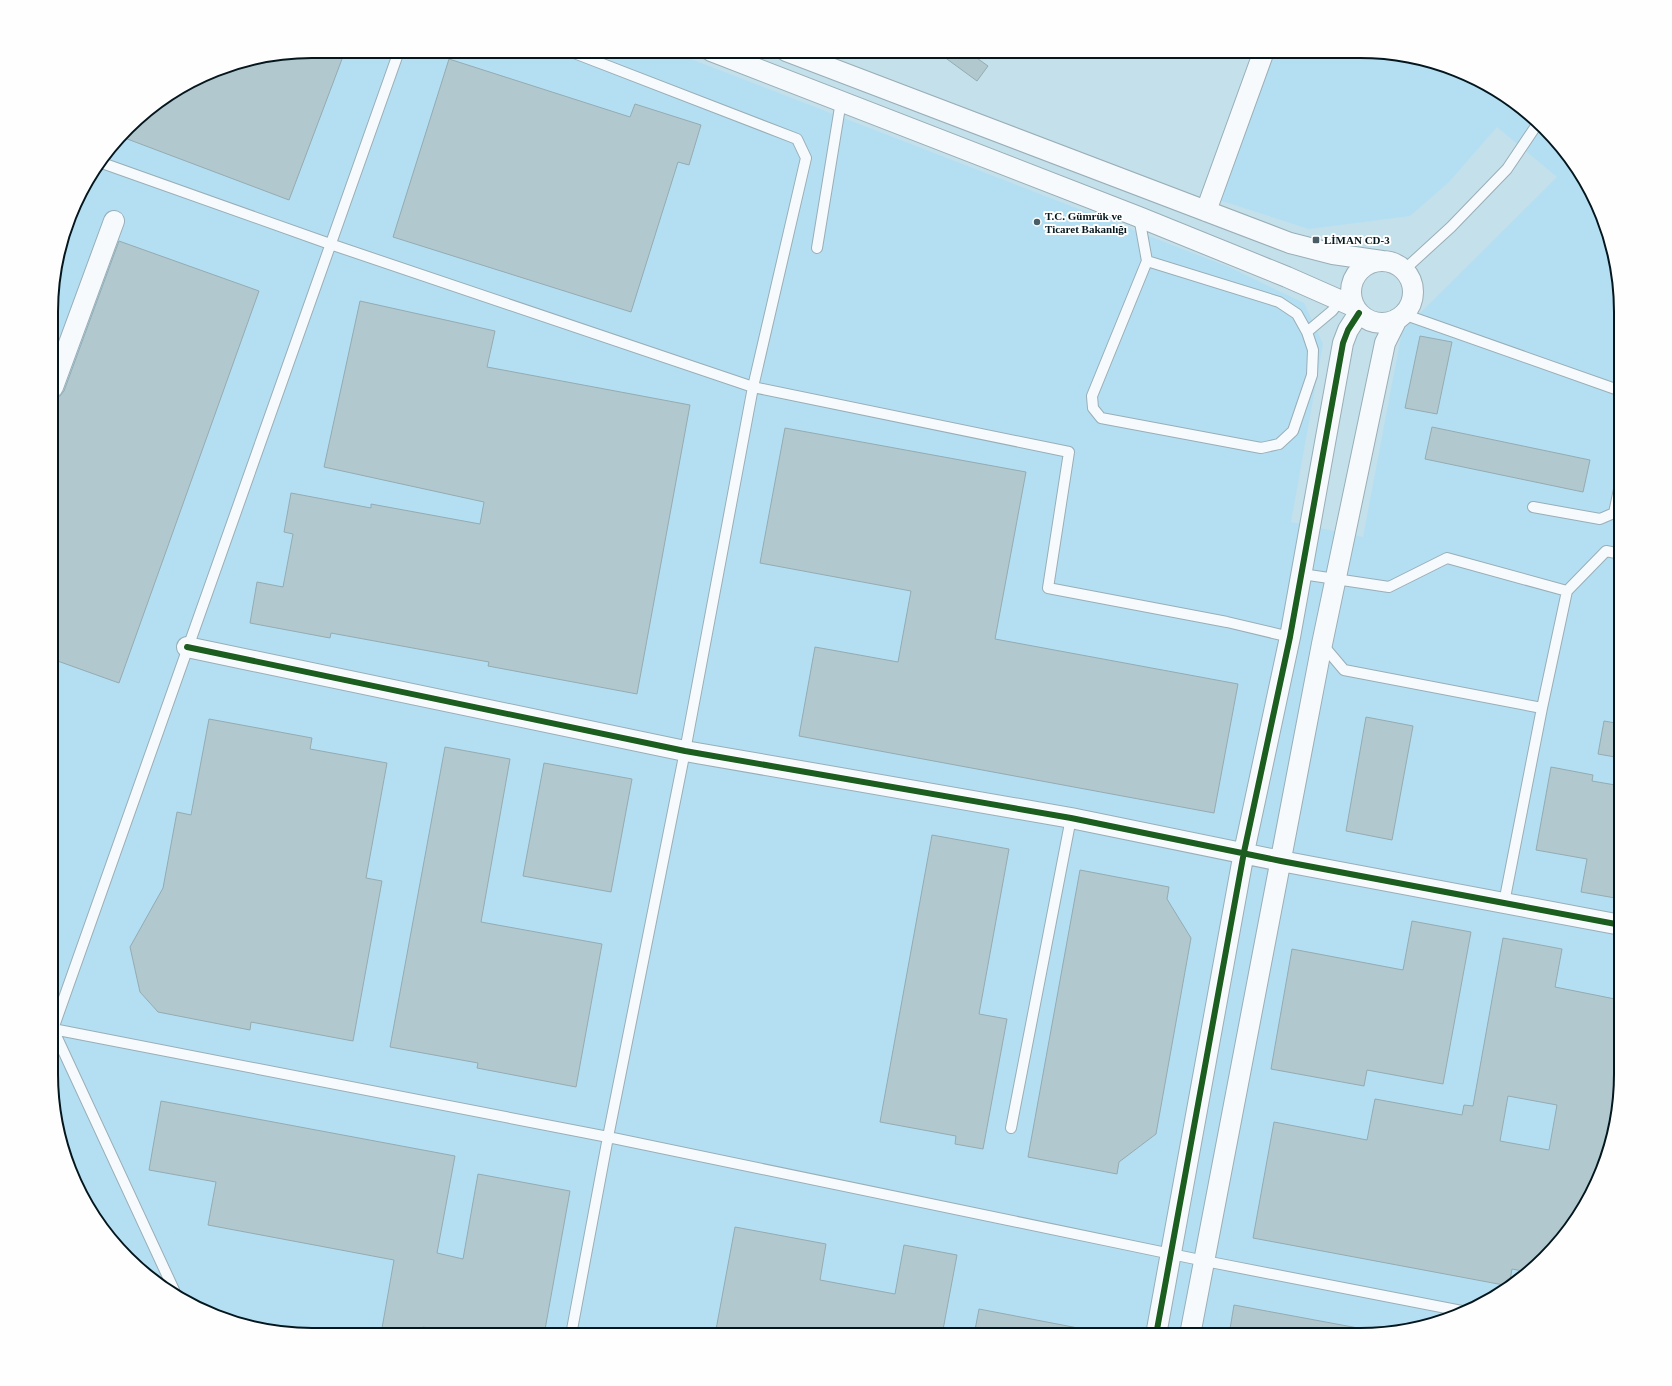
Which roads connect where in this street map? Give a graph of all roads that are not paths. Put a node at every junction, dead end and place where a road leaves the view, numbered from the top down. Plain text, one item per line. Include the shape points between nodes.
1 (396, 58) edge
2 (587, 58) edge
3 (729, 58) edge
4 (804, 58) edge
5 (1262, 58) edge
6 (841, 101) junction
7 (1535, 128) edge
8 (105, 164) edge
9 (1206, 211) junction
10 (1139, 217) junction
11 (114, 221) dead end
12 (330, 244) junction
13 (817, 248) dead end
14 (1147, 261) junction
15 (1382, 261) junction
16 (1404, 270) junction
17 (1351, 307) junction
18 (1400, 316) junction
19 (1307, 332) junction
20 (58, 373) edge
21 (753, 388) junction
22 (1614, 389) edge
23 (1533, 507) dead end
24 (1614, 513) edge
25 (1614, 553) edge
26 (1302, 574) junction
27 (1337, 579) junction
28 (1568, 591) junction
29 (1290, 636) junction
30 (1322, 644) junction
31 (187, 647) junction
32 (1542, 708) junction
33 (685, 751) junction
34 (1071, 818) junction
35 (1244, 852) junction
36 (1281, 861) junction
37 (1504, 903) junction
38 (1614, 924) edge
39 (58, 1015) edge
40 (58, 1030) edge
41 (58, 1040) edge
42 (1011, 1128) dead end
43 (608, 1137) junction
44 (1172, 1253) junction
45 (1205, 1261) junction
46 (172, 1286) edge
47 (1455, 1310) edge
48 (572, 1328) edge
49 (1157, 1328) edge
50 (1191, 1328) edge

1 - 12 lane
2 - 21 lane via 797,139 806,158
3 - 6 street
4 - 9 street
5 - 9 street
6 - 10 street
6 - 13 lane
7 - 16 lane via 1507,169 1451,227
8 - 12 lane
9 - 15 street via 1290,243 1333,254
10 - 14 lane
10 - 17 street via 1287,277
11 - 20 street
12 - 21 lane
12 - 31 lane
14 - 19 lane via 1279,302 1297,314
14 - 19 lane via 1092,396 1093,408 1101,418 1262,448 1279,444 1293,431 1312,375 1313,350
15 - 16 street
15 - 17 street via 1373,262 1358,272 1351,289
16 - 18 street via 1412,287 1412,297 1409,306
17 - 18 street via 1377,322 1387,322
17 - 19 lane via 1332,311
17 - 26 street
18 - 22 lane
18 - 27 street via 1385,343
21 - 29 lane via 1069,452 1048,588
21 - 33 lane
23 - 24 lane via 1600,519
25 - 28 lane via 1606,551
26 - 27 lane
26 - 29 street
27 - 28 lane via 1389,587 1447,558
27 - 30 street
28 - 32 lane
29 - 30 street
29 - 35 street
30 - 32 lane via 1344,670
30 - 36 street
31 - 33 street
31 - 39 lane
32 - 37 lane
33 - 34 street
33 - 43 lane
34 - 35 street
34 - 42 lane
35 - 36 street
35 - 44 street
36 - 37 street
36 - 45 street
37 - 38 street
40 - 43 lane
41 - 46 lane
43 - 44 lane
43 - 48 lane
44 - 45 lane
44 - 49 street
45 - 47 lane
45 - 50 street

